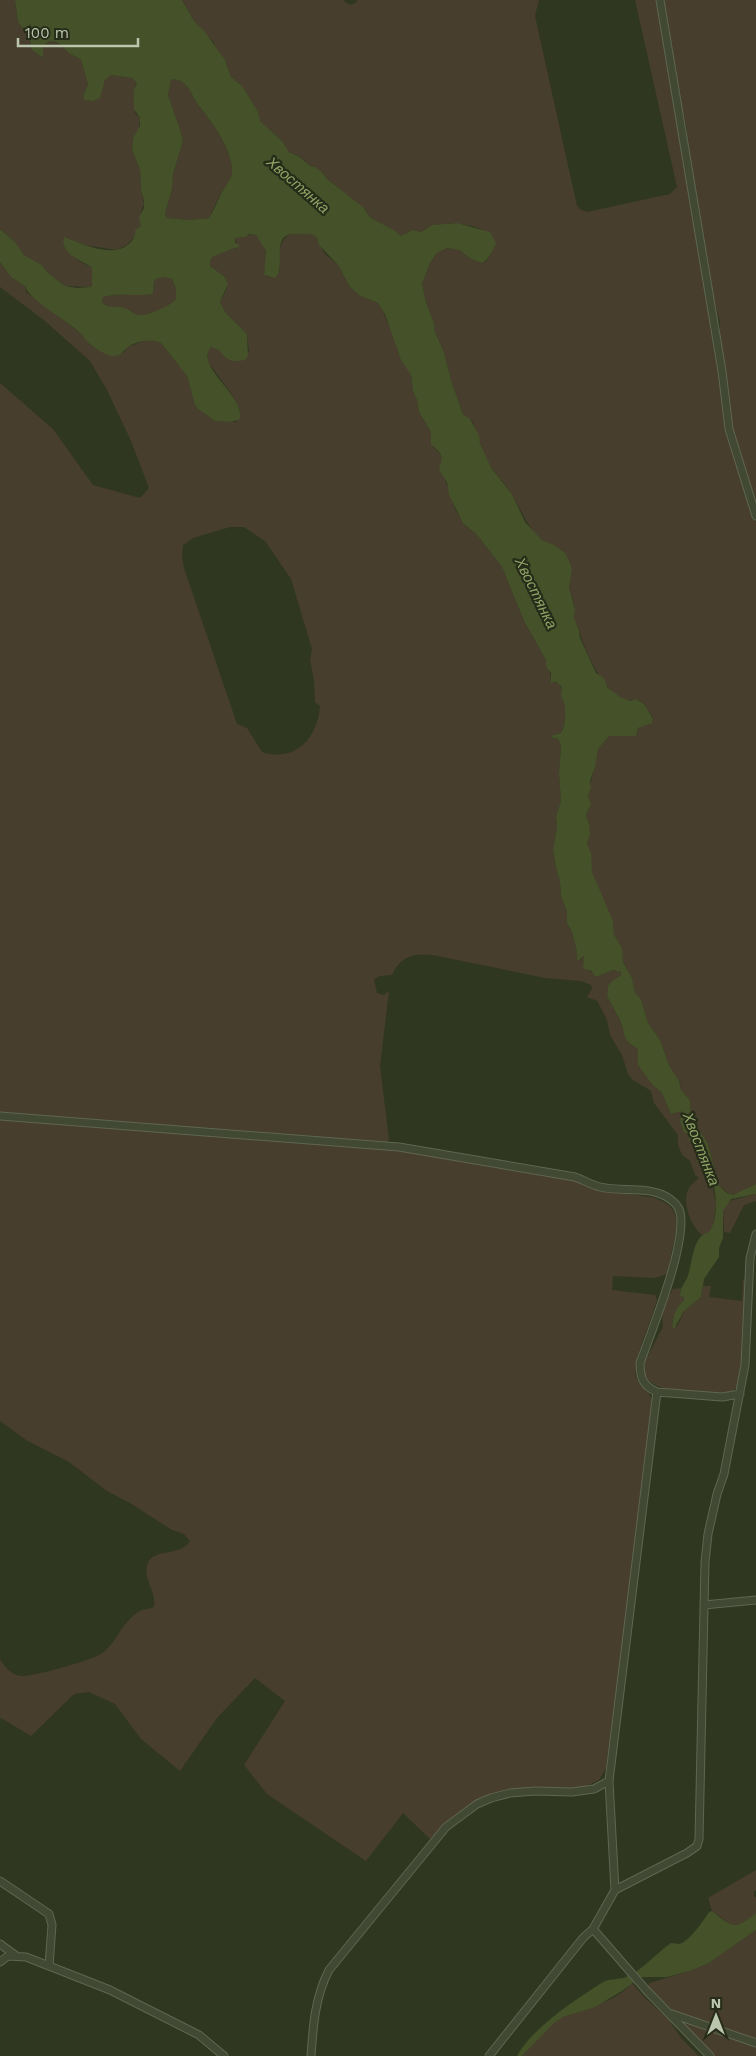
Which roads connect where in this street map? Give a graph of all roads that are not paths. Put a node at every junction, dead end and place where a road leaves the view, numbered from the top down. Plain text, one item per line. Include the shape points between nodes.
1 (660, 0) edge
2 (756, 516) edge
3 (0, 1116) edge
4 (756, 1234) edge
5 (657, 1392) junction
6 (740, 1394) junction
7 (756, 1600) edge
8 (704, 1604) junction
9 (609, 1781) junction
10 (0, 1881) edge
11 (616, 1890) junction
12 (594, 1929) junction
13 (0, 1944) edge
14 (15, 1955) junction
15 (0, 1962) edge
16 (50, 1966) junction
17 (670, 2013) junction
18 (756, 2043) edge
19 (224, 2056) edge
20 (311, 2056) edge
21 (489, 2056) edge
22 (710, 2056) edge

1 - 2 street via 729,429
3 - 5 street via 399,1147 575,1177 600,1187 664,1195 680,1213 678,1243 640,1363 643,1381
4 - 6 street via 750,1258 748,1325
5 - 6 street via 722,1397
5 - 9 street
6 - 8 street via 708,1534
7 - 8 street
8 - 11 street via 699,1839 687,1854
9 - 11 street
9 - 20 street via 594,1789 522,1791 491,1798 477,1804 446,1827 329,1970 320,1987 315,2010
10 - 16 street via 49,1914 52,1925
11 - 12 street
12 - 17 street via 623,1965
12 - 21 street via 583,1938
13 - 14 street
14 - 15 street
14 - 16 street
16 - 19 street via 110,1990 199,2035
17 - 18 street
17 - 22 street

